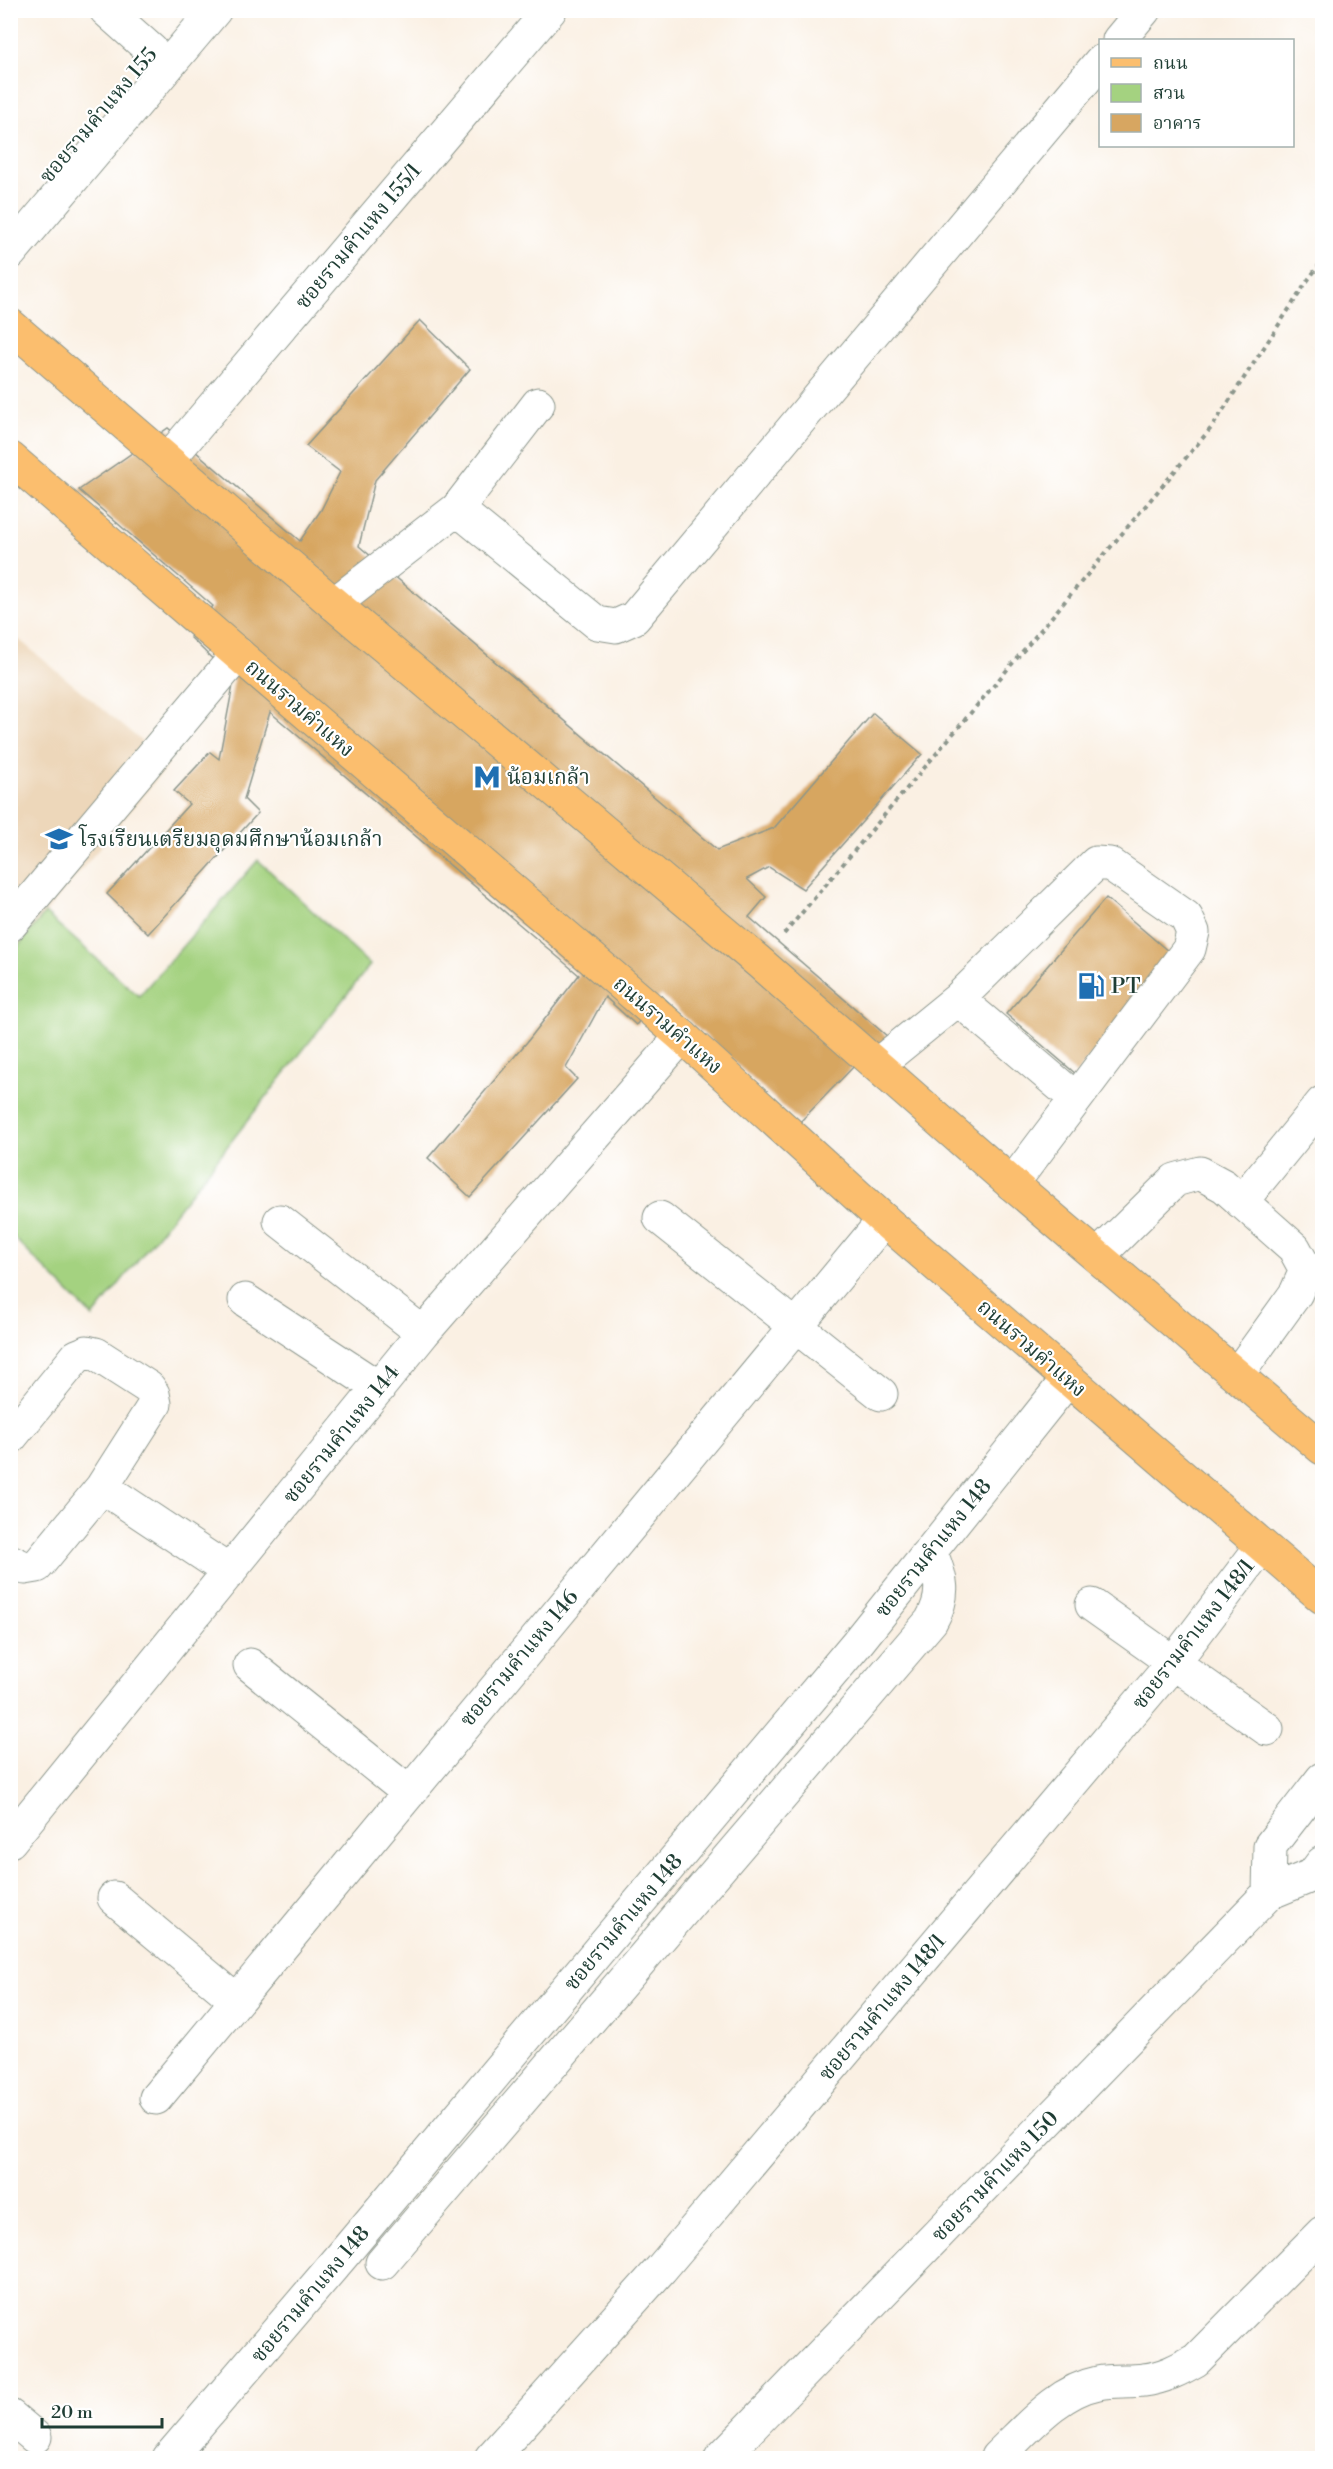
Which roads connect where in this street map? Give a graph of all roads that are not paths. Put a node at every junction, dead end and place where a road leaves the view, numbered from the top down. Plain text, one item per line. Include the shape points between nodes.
1 (106, 10) edge
2 (184, 10) edge
3 (214, 10) edge
4 (550, 10) edge
5 (1144, 10) edge
6 (1120, 39) edge
7 (152, 51) junction
8 (1099, 64) edge
9 (10, 220) edge
10 (10, 253) edge
11 (10, 325) edge
12 (538, 404) dead end
13 (10, 458) edge
14 (167, 461) junction
15 (457, 509) junction
16 (334, 604) junction
17 (238, 654) junction
18 (10, 925) edge
19 (958, 999) junction
20 (682, 1036) junction
21 (877, 1065) junction
22 (1075, 1098) junction
23 (1323, 1103) edge
24 (1012, 1184) junction
25 (1241, 1202) junction
26 (660, 1218) dead end
27 (884, 1220) junction
28 (280, 1221) dead end
29 (1098, 1256) junction
30 (245, 1300) dead end
31 (795, 1324) junction
32 (423, 1333) junction
33 (1237, 1376) junction
34 (1068, 1379) junction
35 (379, 1388) junction
36 (881, 1394) dead end
37 (10, 1438) edge
38 (1323, 1448) edge
39 (102, 1487) junction
40 (1262, 1546) junction
41 (930, 1551) junction
42 (10, 1561) edge
43 (230, 1572) junction
44 (1323, 1597) edge
45 (1092, 1605) dead end
46 (1174, 1662) junction
47 (250, 1665) dead end
48 (1267, 1729) dead end
49 (1323, 1779) edge
50 (408, 1792) junction
51 (10, 1841) edge
52 (1323, 1863) edge
53 (1269, 1893) junction
54 (114, 1898) dead end
55 (236, 2000) junction
56 (156, 2098) dead end
57 (1323, 2233) edge
58 (382, 2263) dead end
59 (10, 2416) edge
60 (35, 2437) dead end
61 (997, 2457) dead end
62 (169, 2458) edge
63 (491, 2458) edge
64 (721, 2458) edge

1 - 7 street
2 - 7 street, ซอยรามคำแหง 155
3 - 10 street
4 - 14 street, ซอยรามคำแหง 155/1
5 - 6 street
7 - 9 street, ซอยรามคำแหง 155
8 - 15 street via 634,618 616,626 597,623
11 - 14 main road
12 - 15 street
13 - 17 main road, ถนนรามคำแหง
14 - 16 main road
15 - 16 street
16 - 21 main road
17 - 18 street
17 - 20 main road, ถนนรามคำแหง
19 - 21 street
19 - 22 street
19 - 22 street via 1096,863 1110,864 1186,916 1193,932 1189,950
20 - 27 main road, ถนนรามคำแหง
20 - 32 street, ซอยรามคำแหง 144
21 - 24 main road
22 - 24 street
23 - 25 street
24 - 29 main road
25 - 29 street via 1224,1186 1200,1173 1175,1180
25 - 33 street via 1294,1248 1306,1270 1296,1293
26 - 31 street
27 - 31 street, ซอยรามคำแหง 146
27 - 34 main road, ถนนรามคำแหง
28 - 32 street
29 - 33 main road
30 - 35 street
31 - 36 street
31 - 50 street, ซอยรามคำแหง 146
32 - 35 street, ซอยรามคำแหง 144
33 - 38 main road
34 - 40 main road, ถนนรามคำแหง
34 - 41 street, ซอยรามคำแหง 148
35 - 43 street, ซอยรามคำแหง 144
37 - 39 street via 77,1356 96,1354 149,1388 155,1404
39 - 42 street via 37,1566 25,1568
39 - 43 street
40 - 44 main road, ถนนรามคำแหง
40 - 46 street, ซอยรามคำแหง 148/1
41 - 58 street via 941,1585 939,1606 931,1621
41 - 62 street, ซอยรามคำแหง 148 via 842,1662
43 - 51 street, ซอยรามคำแหง 144
45 - 46 street
46 - 48 street
46 - 63 street, ซอยรามคำแหง 148/1 via 661,2269
47 - 50 street
49 - 53 street via 1270,1846
50 - 55 street, ซอยรามคำแหง 146
52 - 53 street, ซอยรามคำแหง 150 via 1313,1875
53 - 64 street, ซอยรามคำแหง 150
54 - 55 street
55 - 56 street, ซอยรามคำแหง 146
57 - 61 street via 1196,2360 1147,2380 1097,2383 1076,2390 1055,2403
59 - 60 street

